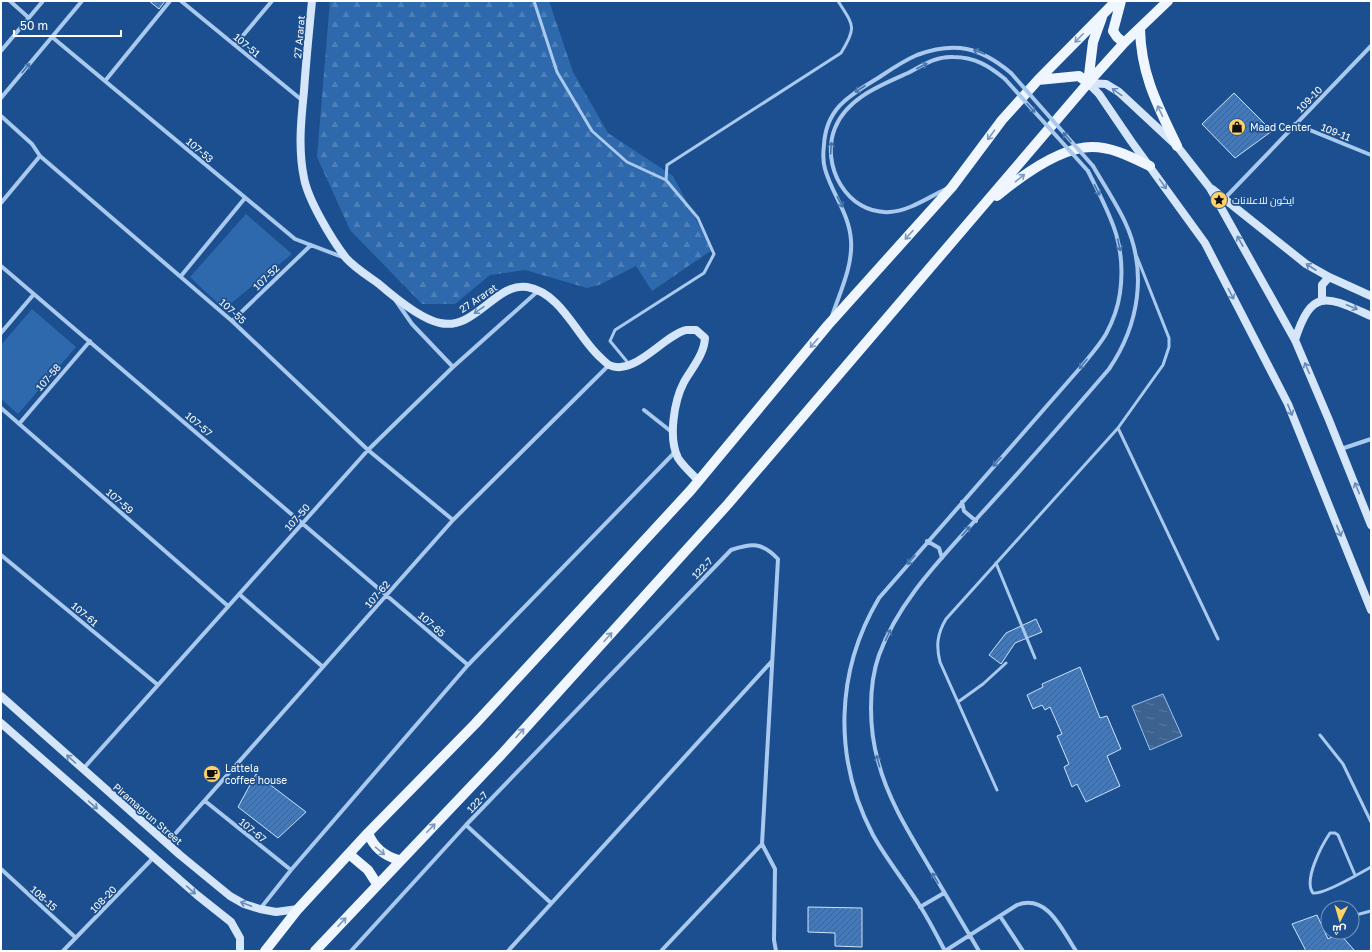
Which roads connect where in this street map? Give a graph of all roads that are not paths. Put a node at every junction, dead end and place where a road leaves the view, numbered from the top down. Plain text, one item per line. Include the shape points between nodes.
1 (10, 1) edge
2 (43, 1) edge
3 (82, 1) edge
4 (170, 1) edge
5 (181, 1) edge
6 (272, 1) edge
7 (312, 1) edge
8 (534, 1) edge
9 (838, 1) edge
10 (1116, 1) edge
11 (1121, 1) edge
12 (1168, 1) edge
13 (1102, 14) junction
14 (29, 18) junction
15 (1140, 29) junction
16 (52, 36) junction
17 (1124, 43) junction
18 (235, 45) junction
19 (1371, 46) edge
20 (1, 52) edge
21 (1038, 80) junction
22 (105, 81) junction
23 (1088, 83) junction
24 (1, 98) edge
25 (303, 102) junction
26 (1, 116) edge
27 (1296, 124) junction
28 (1177, 146) junction
29 (1371, 155) edge
30 (40, 156) junction
31 (1150, 166) junction
32 (666, 180) junction
33 (952, 186) junction
34 (1210, 188) junction
35 (245, 198) junction
36 (1225, 198) junction
37 (1, 203) edge
38 (978, 211) junction
39 (311, 245) junction
40 (1133, 246) junction
41 (347, 259) junction
42 (1, 266) edge
43 (181, 276) junction
44 (1329, 277) junction
45 (539, 291) junction
46 (34, 294) junction
47 (392, 295) junction
48 (1371, 296) edge
49 (1322, 300) junction
50 (1371, 316) edge
51 (232, 321) junction
52 (828, 325) junction
53 (1, 333) edge
54 (1295, 340) junction
55 (90, 341) junction
56 (629, 364) junction
57 (609, 365) junction
58 (453, 367) junction
59 (1, 408) edge
60 (644, 410) dead end
61 (19, 424) junction
62 (1118, 428) junction
63 (673, 433) junction
64 (1371, 439) edge
65 (1341, 449) junction
66 (368, 450) junction
67 (676, 450) junction
68 (699, 481) junction
69 (962, 502) junction
70 (453, 520) junction
71 (976, 521) junction
72 (302, 524) junction
73 (1371, 524) edge
74 (927, 541) junction
75 (1, 555) edge
76 (942, 558) junction
77 (996, 563) junction
78 (239, 594) junction
79 (386, 595) junction
80 (228, 606) junction
81 (1371, 610) edge
82 (1218, 639) dead end
83 (1035, 658) dead end
84 (772, 661) junction
85 (1006, 663) dead end
86 (468, 665) junction
87 (323, 667) junction
88 (158, 684) junction
89 (1, 696) edge
90 (958, 702) junction
91 (1, 723) edge
92 (1320, 735) dead end
93 (82, 769) junction
94 (997, 790) dead end
95 (205, 801) junction
96 (1371, 822) edge
97 (466, 825) junction
98 (368, 834) junction
99 (167, 844) junction
100 (762, 844) junction
101 (349, 854) junction
102 (154, 857) junction
103 (400, 860) junction
104 (1371, 867) edge
105 (1, 869) edge
106 (290, 870) junction
107 (1355, 875) junction
108 (378, 884) junction
109 (944, 893) junction
110 (551, 903) junction
111 (920, 907) junction
112 (260, 909) junction
113 (298, 909) junction
114 (1371, 910) edge
115 (1360, 913) edge
116 (1000, 916) junction
117 (970, 935) junction
118 (76, 938) junction
119 (63, 951) edge
120 (240, 951) edge
121 (265, 951) edge
122 (315, 951) edge
123 (351, 951) edge
124 (508, 951) edge
125 (661, 951) edge
126 (776, 951) edge
127 (945, 951) edge
128 (979, 951) edge
129 (1023, 951) edge
130 (1076, 951) edge

1 - 14 street
2 - 14 street
3 - 16 street
4 - 22 street
5 - 18 street, 107-51
6 - 18 street
7 - 25 main road, 27 Ararat
8 - 32 lane via 557,72 592,131 627,162
9 - 32 lane via 851,21 852,35 841,53 667,165
10 - 13 main road
11 - 17 main road via 1113,31
12 - 15 main road
13 -> 21 main road
13 - 23 main road via 1093,42
14 - 20 street
15 - 17 main road
28 -> 15 main road via 1146,76 1142,61
16 - 22 street, 107-53
24 -> 16 street
17 - 23 main road
18 - 25 street, 107-51
19 - 27 street, 109-10
21 - 23 main road via 1079,76
21 -> 33 main road via 1002,120
22 - 35 street, 107-53
28 -> 23 main road via 1119,92 1106,84
23 - 31 main road via 1099,94
23 - 38 main road
25 - 41 main road, 27 Ararat via 300,141 304,180 320,216
26 - 30 street, 107-55 via 32,144
27 - 29 street, 109-11
27 - 36 street, 109-10
28 - 34 main road
30 - 37 street
30 - 43 street, 107-55
38 -> 31 main road via 1026,173 1083,148 1102,148 1120,152
31 -> 81 main road via 1205,243 1288,404
32 - 56 lane via 698,218 714,254 704,273 615,330 610,341
33 -> 52 main road
33 -> 69 street, bridge via 898,211 880,212 860,205 848,195 835,173 831,155 835,129 849,108 868,93 925,63 944,57 963,57 982,62 1005,79 1088,171 1113,224 1121,250 1121,283 1112,321 1100,342
34 - 36 main road
54 -> 34 main road
35 - 39 street, 107-53 via 295,239
35 - 43 street
44 -> 36 main road via 1306,264
103 -> 38 main road via 501,754 728,504
39 - 41 street, 107-53
39 - 51 street, 107-52
40 -> 52 street, bridge via 1124,219 1093,166 1011,73 994,59 976,50 939,48 909,58 849,97 836,110 826,131 825,169 847,219 851,240 847,272
40 - 62 lane via 1166,329 1169,347 1163,365
40 - 71 street via 1138,277 1137,299 1132,323 1122,349 1104,374
41 - 47 main road, 27 Ararat
42 - 46 street, 107-57
43 - 51 street, 107-55
44 - 48 main road
44 - 49 main road via 1322,285
45 -> 47 main road, 27 Ararat via 527,287 514,288 466,320 447,324 430,320
45 - 57 main road, 27 Ararat via 567,314 590,349
45 - 58 street, 107-50
46 - 53 street
46 - 55 street, 107-57
47 - 58 street via 412,324
49 -> 50 main road via 1339,302
49 - 54 main road via 1307,310
51 - 66 street, 107-55
52 -> 68 main road
65 -> 54 main road
55 - 61 street, 107-58
55 - 72 street, 107-57
56 - 57 main road via 621,367
56 - 63 main road via 686,330 696,330 705,338 705,347 681,390
57 - 70 street, 107-62
58 - 66 street, 107-50
59 - 61 street, 107-59
60 - 63 street
61 - 80 street, 107-59
62 - 77 lane
62 - 82 lane
63 - 67 main road
64 - 65 street
73 -> 65 main road
66 - 70 street, 107-55
66 - 72 street, 107-50
67 - 68 main road via 678,458
67 - 86 street
68 - 98 main road via 475,724
69 - 71 street via 964,511
69 - 74 street
70 - 79 street, 107-62
76 -> 71 street
72 - 78 street, 107-50
72 - 79 street, 107-57
74 - 76 street via 939,548
74 -> 111 street via 887,588 869,614 851,664 845,691 843,719 846,760 860,807 884,853
75 - 88 street, 107-61
109 -> 76 street via 902,821 888,790 877,761 872,718 873,687 879,656 908,599
77 - 83 lane
77 - 90 lane via 946,619 938,639 940,662
78 - 80 street, 107-50
78 - 87 street
79 - 86 street, 107-65
79 - 87 street, 107-62
80 - 88 street, 107-50
84 - 97 street, 122-7 via 778,559 764,547 754,544 730,550
84 - 100 street, 122-7
84 - 110 street
85 - 90 lane
86 - 106 street
87 - 95 street, 107-62
88 - 93 street, 107-50
93 -> 89 main road, Piramagrun Street
90 - 94 lane
91 -> 102 main road
92 - 96 lane via 1343,764
93 - 99 main road, Piramagrun Street
95 - 99 street, 107-62
95 - 106 street, 107-67
97 - 110 street
97 - 123 street, 122-7
98 - 101 main road
98 -> 103 main road via 374,846 386,856
112 -> 99 main road, Piramagrun Street via 230,896
100 - 125 street
100 - 126 street via 775,869
101 - 108 main road via 368,870
101 - 113 main road
102 - 118 street, 108-20
102 -> 120 main road via 231,922 240,938
103 - 108 main road
104 - 107 lane
105 - 118 street, 108-15
106 - 112 street
107 - 107 lane via 1321,892 1313,892 1311,889 1315,864 1330,833 1338,835
122 -> 108 main road
109 - 111 street
109 - 117 street
110 - 124 street
111 - 127 street
112 - 113 main road, Piramagrun Street via 276,912
113 - 121 main road
114 - 115 lane
116 - 117 street
116 - 129 street
116 - 130 street via 1023,902 1036,902 1049,912
117 - 127 street
117 - 128 street
118 - 119 street, 108-20

